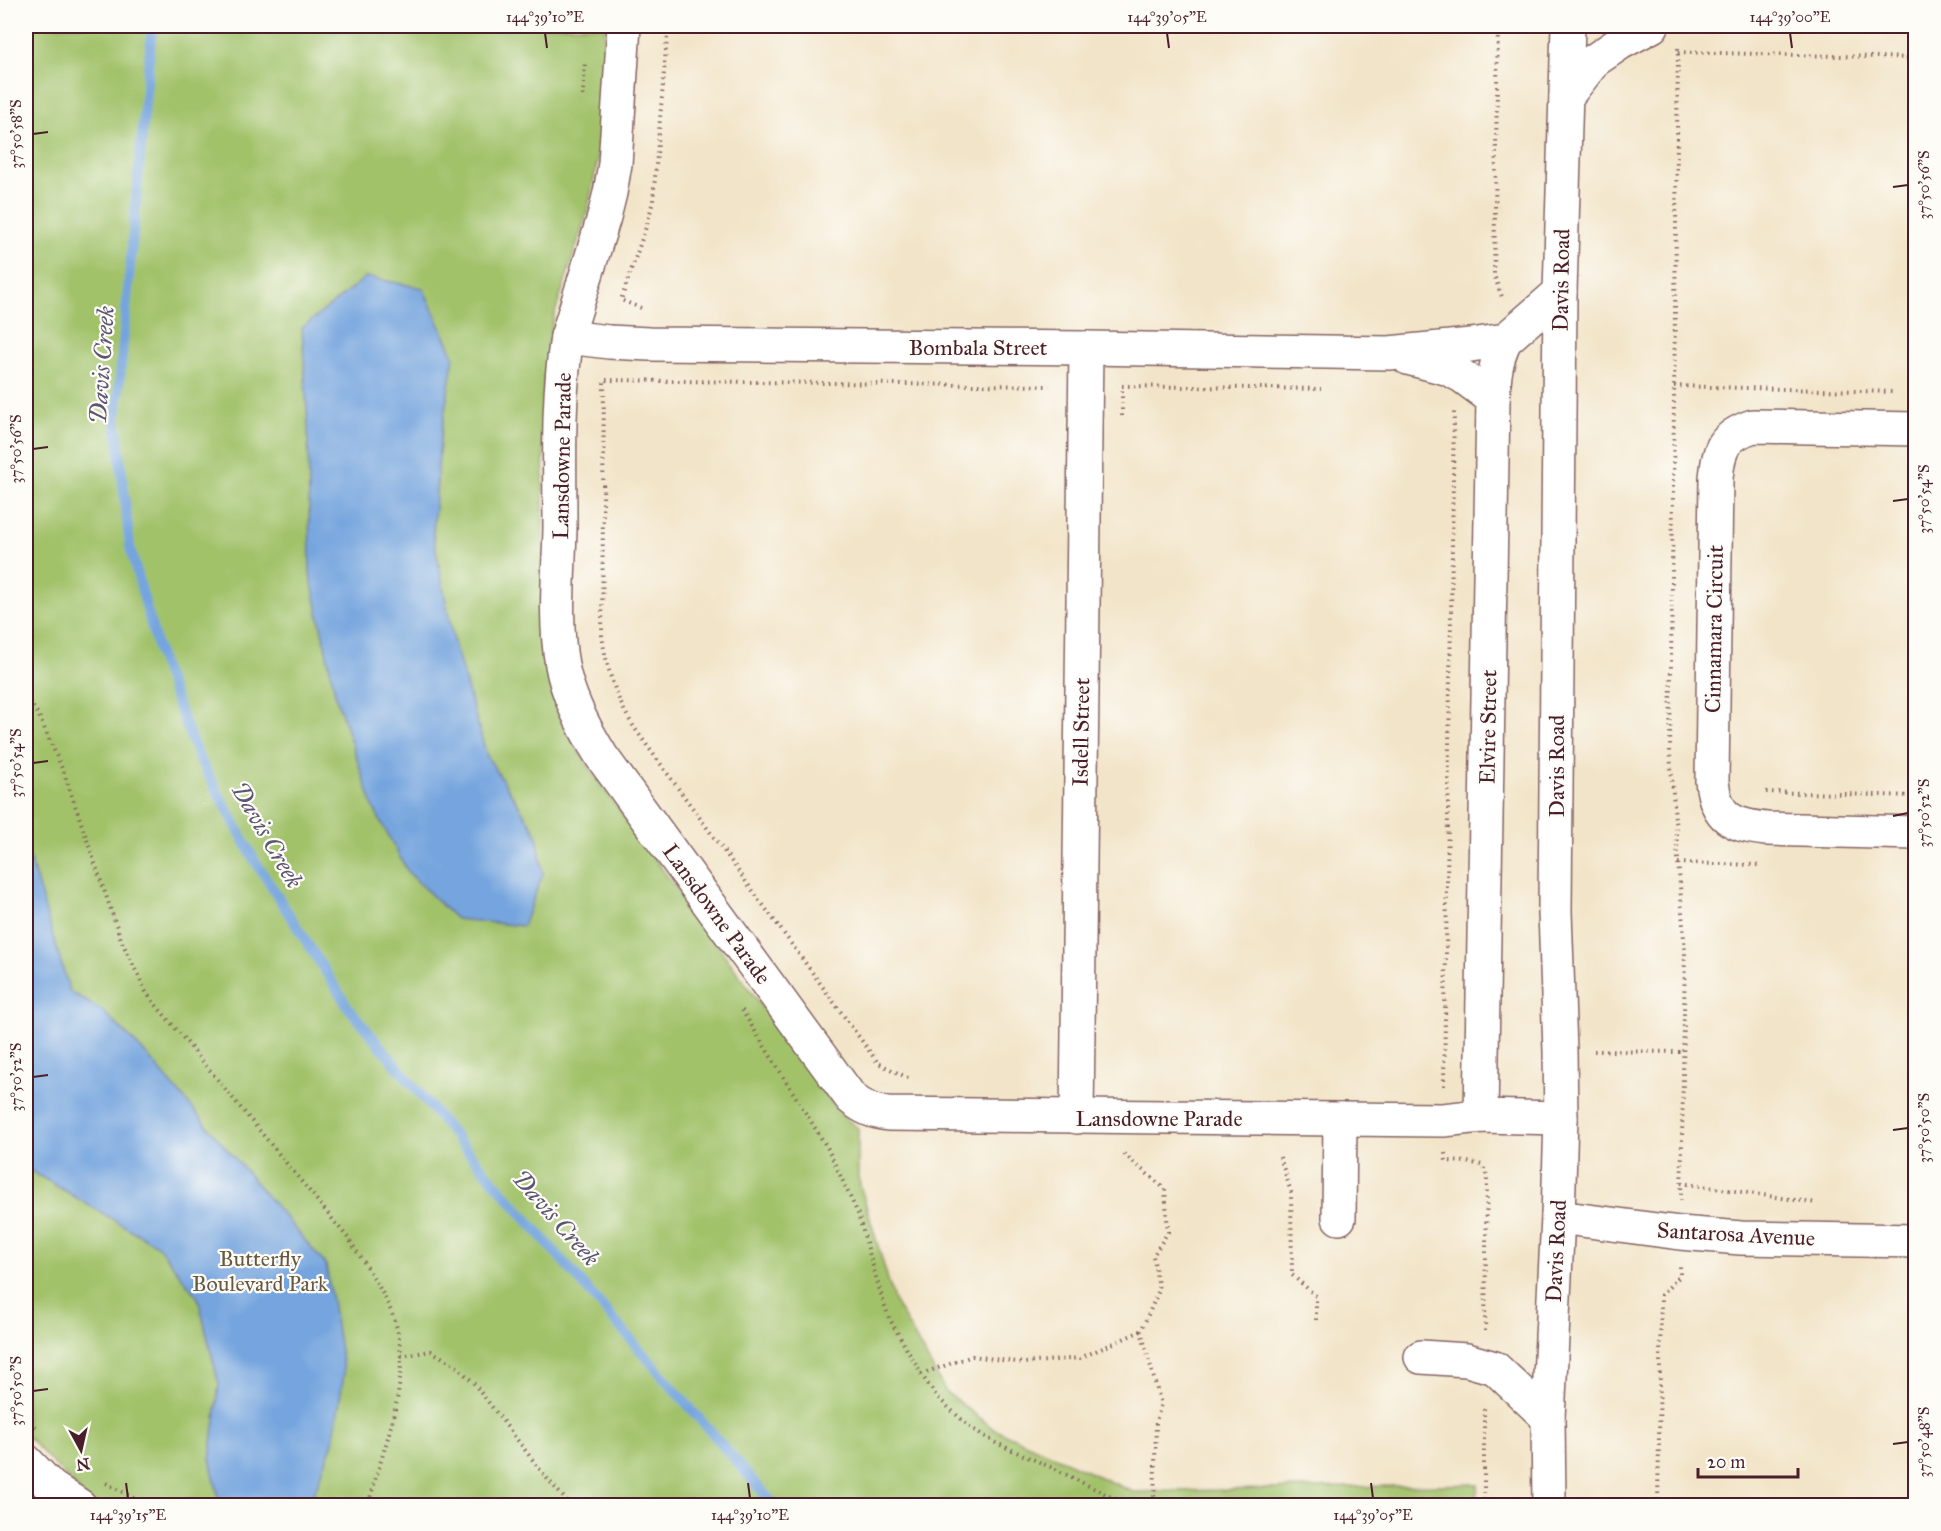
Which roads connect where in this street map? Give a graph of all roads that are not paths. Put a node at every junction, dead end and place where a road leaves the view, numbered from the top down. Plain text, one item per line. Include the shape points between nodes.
1 (624, 26) edge
2 (1568, 26) edge
3 (1665, 34) edge
4 (1566, 97) junction
5 (1560, 292) junction
6 (567, 337) junction
7 (1505, 340) junction
8 (1086, 348) junction
9 (1389, 353) junction
10 (1493, 399) junction
11 (1916, 429) edge
12 (1916, 833) edge
13 (1481, 1116) junction
14 (1077, 1117) junction
15 (1561, 1118) junction
16 (1340, 1119) junction
17 (1558, 1216) junction
18 (1339, 1218) dead end
19 (1916, 1241) edge
20 (1421, 1357) dead end
21 (1548, 1418) junction
22 (26, 1461) edge
23 (56, 1496) edge
24 (80, 1506) edge
25 (1548, 1506) edge

1 - 6 street, Lansdowne Parade via 610,193
2 - 4 street, Davis Road
3 - 4 street via 1620,43 1595,60
4 - 5 street, Davis Road
5 - 7 street
5 - 15 street, Davis Road via 1555,912
6 - 8 street, Bombala Street via 649,344
6 - 14 street, Lansdowne Parade via 561,395 560,653 573,700 602,757 843,1087 862,1107 888,1114
7 - 9 street, Bombala Street
7 - 10 street, Elvire Street via 1495,369
8 - 9 street, Bombala Street
8 - 14 street, Isdell Street
9 - 10 street, Bombala Street via 1446,368
10 - 13 street, Elvire Street
11 - 12 street, Cinnamara Circuit via 1753,426 1739,430 1722,448 1716,478 1712,781 1719,807 1744,826
13 - 15 street, Lansdowne Parade
13 - 16 street, Lansdowne Parade via 1443,1120
14 - 16 street, Lansdowne Parade
15 - 17 street, Davis Road
16 - 18 street
17 - 19 street, Santarosa Avenue via 1741,1238
17 - 21 street, Davis Road
20 - 21 street via 1467,1360 1495,1368
21 - 25 street, Davis Road
22 - 23 street
23 - 24 street

